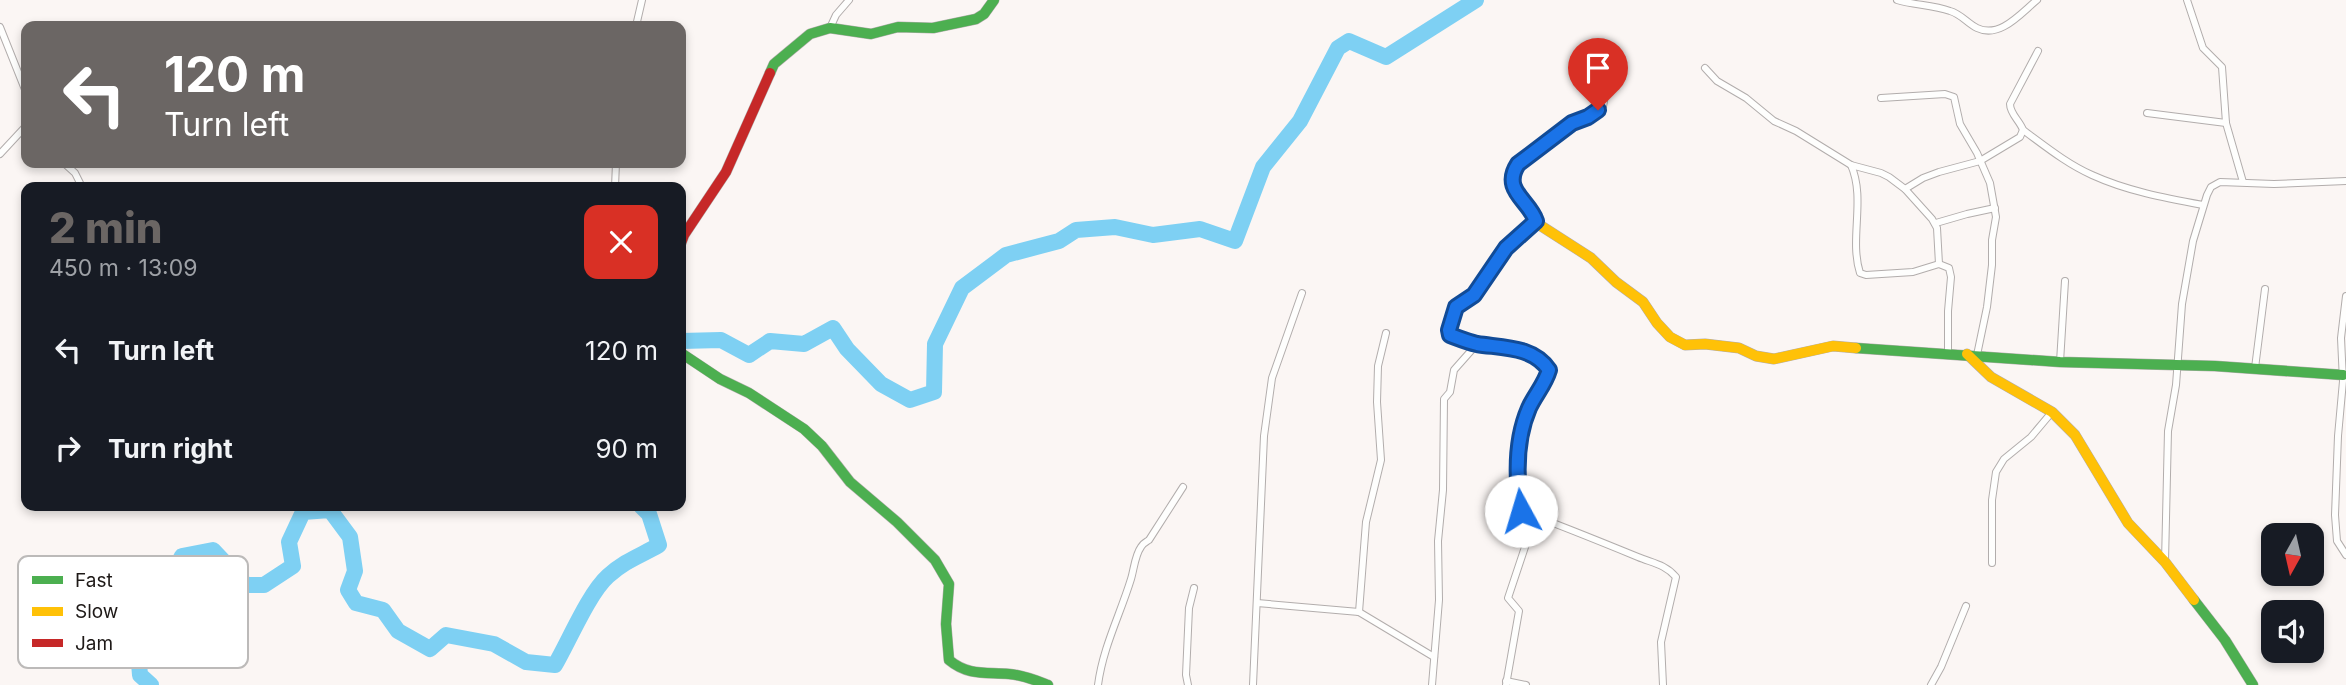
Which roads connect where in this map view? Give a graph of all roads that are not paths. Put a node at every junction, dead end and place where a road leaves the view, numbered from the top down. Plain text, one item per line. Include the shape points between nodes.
1 (642, 0) edge
2 (849, 0) edge
3 (994, 0) edge
4 (1896, 0) edge
5 (2038, 0) edge
6 (2187, 0) edge
7 (637, 21) edge
8 (0, 27) edge
9 (830, 28) junction
10 (2038, 51) dead end
11 (1610, 54) dead end
12 (1705, 68) dead end
13 (21, 80) edge
14 (1881, 98) dead end
15 (2147, 113) dead end
16 (2226, 122) junction
17 (2023, 130) junction
18 (21, 132) edge
19 (0, 155) edge
20 (1980, 161) junction
21 (1851, 164) junction
22 (2346, 181) edge
23 (2243, 182) junction
24 (1905, 189) junction
25 (2203, 205) junction
26 (1995, 208) junction
27 (1535, 222) junction
28 (1936, 223) junction
29 (686, 231) edge
30 (1939, 264) junction
31 (2065, 281) dead end
32 (2264, 289) dead end
33 (1302, 293) dead end
34 (2346, 296) edge
35 (1386, 333) dead end
36 (1477, 344) junction
37 (1948, 352) junction
38 (1972, 355) junction
39 (686, 356) edge
40 (2060, 362) junction
41 (2177, 365) junction
42 (2255, 368) junction
43 (2343, 375) junction
44 (2052, 412) junction
45 (1183, 487) dead end
46 (1521, 511) junction
47 (2346, 555) edge
48 (2165, 562) junction
49 (1992, 563) dead end
50 (1194, 588) dead end
51 (1257, 603) junction
52 (1966, 606) dead end
53 (1359, 612) junction
54 (1434, 657) junction
55 (1506, 683) edge
56 (1048, 685) edge
57 (1098, 685) edge
58 (1188, 685) edge
59 (1253, 685) edge
60 (1432, 685) edge
61 (1526, 685) edge
62 (1663, 685) edge
63 (1931, 685) edge
64 (2253, 685) edge

1 - 7 street
2 - 9 street
3 - 9 street via 976,19 933,28 898,27 871,34
4 - 5 street via 1944,9 1978,29 1995,31
6 - 16 street via 2203,48 2222,67
8 - 13 street
9 - 29 street via 810,34 774,64 726,172
10 - 17 street via 2010,104
11 - 27 street via 1602,64 1603,106 1572,123 1513,172 1512,183
12 - 21 street via 1774,121
14 - 20 street via 1952,95
15 - 16 street
16 - 23 street
17 - 20 street via 2012,144
17 - 25 street via 2090,174 2136,191
18 - 19 street
20 - 24 street via 1931,175
20 - 26 street
21 - 24 street via 1881,173
21 - 30 street via 1858,199 1860,273 1913,272
22 - 23 street
23 - 25 street via 2216,184
24 - 28 street
25 - 41 street via 2185,283
26 - 28 street
26 - 38 street via 1992,278 1981,341
27 - 36 street via 1506,248 1474,295 1454,310 1448,334
27 - 37 street via 1591,258 1643,302 1670,337 1685,345 1739,348 1774,359 1833,346
28 - 30 street
30 - 37 street via 1950,272
31 - 40 street
32 - 42 street
33 - 51 street via 1268,403
34 - 43 street
35 - 53 street via 1378,366 1381,460 1366,522
36 - 46 street via 1529,353 1549,370 1522,428 1517,482
36 - 54 street via 1454,370 1444,399
37 - 38 street
38 - 40 street
38 - 44 street via 1991,377
39 - 56 street via 804,429 850,482 935,560 949,584 949,660 958,670 1015,674
40 - 41 street
41 - 42 street
41 - 48 street via 2168,431
42 - 43 street
43 - 47 street via 2335,516 2337,541
44 - 48 street via 2075,435 2128,523
44 - 49 street via 1996,472
45 - 57 street via 1138,553 1108,639
46 - 55 street via 1519,525 1529,535 1508,598 1519,611
46 - 62 street via 1657,563 1676,576 1661,642
48 - 64 street
50 - 58 street via 1189,608
51 - 53 street
51 - 59 street
52 - 63 street
53 - 54 street
54 - 60 street
55 - 61 street

